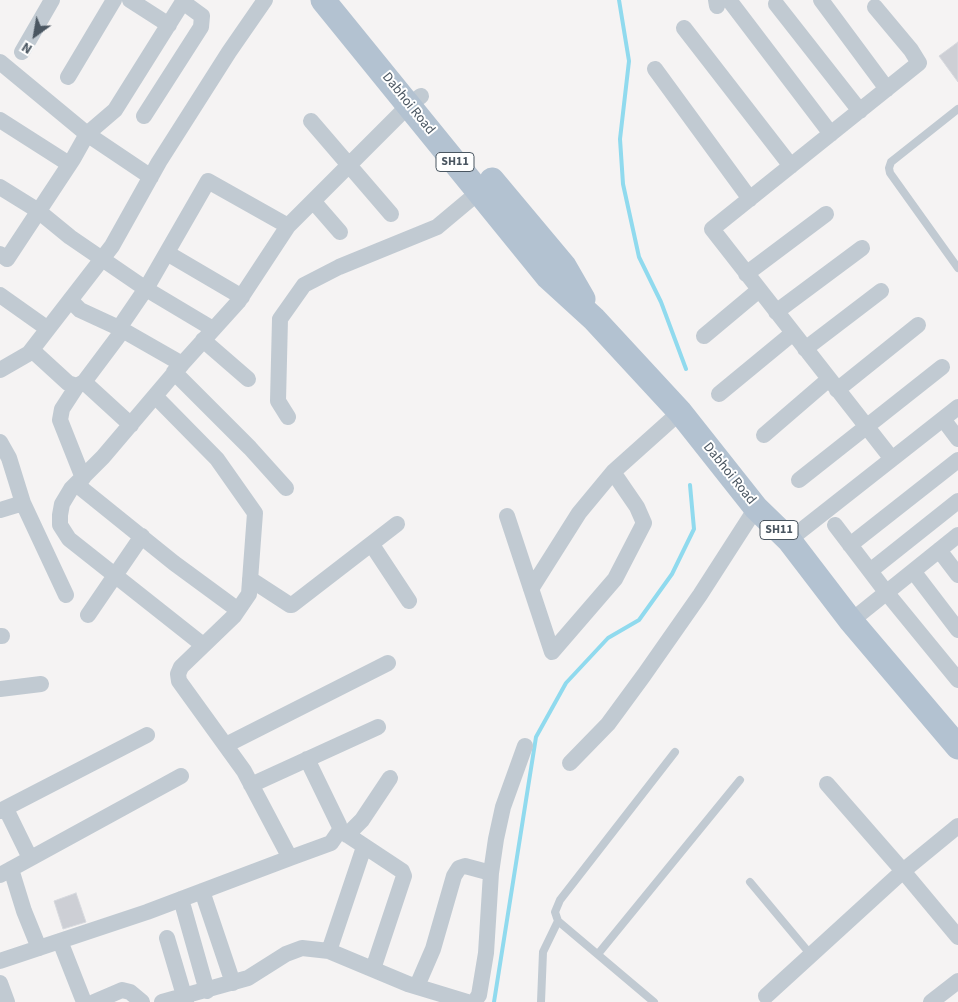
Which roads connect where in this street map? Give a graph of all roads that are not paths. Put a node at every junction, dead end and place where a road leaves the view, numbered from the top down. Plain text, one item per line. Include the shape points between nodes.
1 (52, 0) edge
2 (114, 0) edge
3 (130, 0) edge
4 (265, 0) edge
5 (323, 0) edge
6 (344, 0) edge
7 (821, 0) edge
8 (184, 1) edge
9 (721, 2) edge
10 (776, 4) dead end
11 (875, 8) dead end
12 (170, 25) junction
13 (684, 28) dead end
14 (22, 52) dead end
15 (0, 62) edge
16 (655, 69) dead end
17 (68, 77) dead end
18 (887, 89) junction
19 (415, 101) junction
20 (958, 108) edge
21 (860, 110) junction
22 (144, 116) dead end
23 (0, 120) edge
24 (311, 120) dead end
25 (87, 134) junction
26 (831, 134) junction
27 (69, 164) junction
28 (349, 166) junction
29 (791, 166) junction
30 (151, 177) junction
31 (0, 187) edge
32 (480, 191) junction
33 (750, 199) junction
34 (313, 201) junction
35 (37, 210) junction
36 (391, 214) dead end
37 (826, 214) dead end
38 (288, 226) junction
39 (340, 232) dead end
40 (862, 248) dead end
41 (167, 253) junction
42 (0, 254) edge
43 (102, 259) junction
44 (958, 268) edge
45 (746, 274) junction
46 (146, 289) junction
47 (759, 290) junction
48 (881, 291) dead end
49 (0, 295) edge
50 (242, 297) junction
51 (70, 300) junction
52 (776, 312) junction
53 (594, 319) junction
54 (918, 325) dead end
55 (48, 329) junction
56 (121, 329) junction
57 (793, 333) junction
58 (208, 335) junction
59 (704, 336) dead end
60 (805, 349) junction
61 (30, 352) junction
62 (942, 367) dead end
63 (178, 368) junction
64 (0, 370) edge
65 (248, 379) dead end
66 (80, 384) junction
67 (833, 384) junction
68 (719, 394) dead end
69 (155, 396) junction
70 (958, 407) edge
71 (680, 412) junction
72 (288, 417) dead end
73 (943, 419) junction
74 (131, 425) junction
75 (866, 427) junction
76 (764, 435) dead end
77 (958, 439) edge
78 (0, 442) edge
79 (892, 459) junction
80 (958, 460) edge
81 (613, 472) junction
82 (799, 480) dead end
83 (79, 481) junction
84 (286, 488) dead end
85 (958, 501) edge
86 (23, 503) junction
87 (756, 508) junction
88 (0, 510) edge
89 (507, 516) dead end
90 (398, 524) dead end
91 (835, 526) dead end
92 (958, 535) edge
93 (142, 536) junction
94 (789, 540) junction
95 (372, 545) junction
96 (850, 545) junction
97 (939, 550) junction
98 (870, 571) junction
99 (913, 571) junction
100 (115, 574) junction
101 (958, 575) edge
102 (250, 579) junction
103 (531, 589) junction
104 (886, 592) junction
105 (66, 595) dead end
106 (409, 601) dead end
107 (238, 610) junction
108 (88, 615) dead end
109 (851, 621) junction
110 (958, 630) edge
111 (203, 646) junction
112 (388, 664) dead end
113 (958, 680) edge
114 (41, 684) dead end
115 (0, 689) edge
116 (378, 726) dead end
117 (147, 735) dead end
118 (226, 745) junction
119 (525, 746) dead end
120 (958, 747) edge
121 (675, 752) dead end
122 (307, 759) junction
123 (570, 763) dead end
124 (180, 776) dead end
125 (390, 778) dead end
126 (740, 780) dead end
127 (826, 784) dead end
128 (251, 785) junction
129 (3, 810) edge
130 (958, 826) edge
131 (344, 833) junction
132 (364, 847) junction
133 (30, 858) junction
134 (290, 858) junction
135 (903, 871) junction
136 (6, 872) edge
137 (491, 873) junction
138 (750, 882) dead end
139 (202, 891) junction
140 (181, 899) junction
141 (558, 921) junction
142 (958, 937) edge
143 (167, 938) dead end
144 (60, 941) junction
145 (39, 948) junction
146 (329, 951) junction
147 (598, 954) junction
148 (811, 955) junction
149 (0, 961) edge
150 (373, 969) junction
151 (958, 981) edge
152 (0, 983) edge
153 (233, 983) junction
154 (417, 986) junction
155 (207, 991) junction
156 (766, 996) dead end
157 (186, 999) edge
158 (141, 1001) edge
159 (6, 1002) edge
160 (84, 1002) edge
161 (94, 1002) edge
162 (162, 1002) edge
163 (467, 1002) edge
164 (472, 1002) edge
165 (541, 1002) edge
166 (654, 1002) edge
167 (931, 1002) edge

1 - 14 street
2 - 17 street
3 - 12 street
4 - 30 street
5 - 19 main road, Dabhoi Road / SH11
6 - 19 main road, Dabhoi Road / SH11
7 - 18 street
8 - 12 street
8 - 22 street via 202,16 201,27
9 - 26 street
10 - 21 street
11 - 18 street via 919,63
12 - 25 street via 115,110
13 - 29 street
15 - 25 street
16 - 33 street
18 - 21 street
19 - 28 street
19 - 32 main road, Dabhoi Road / SH11
19 - 53 main road, Dabhoi Road / SH11 via 564,266
20 - 44 lane via 891,162 889,168
21 - 26 street
23 - 27 street
24 - 28 street
25 - 27 street
25 - 30 street
26 - 29 street
27 - 35 street
28 - 34 street
28 - 36 street
29 - 33 street
30 - 43 street
31 - 35 street
32 - 53 main road, Dabhoi Road / SH11 via 548,277
32 - 72 street via 437,227 339,267 304,285 280,319 278,401
33 - 45 street via 712,229
34 - 38 street
34 - 39 street
35 - 42 street via 7,258
35 - 43 street
37 - 45 street
38 - 41 street via 208,181
38 - 50 street
40 - 52 street
41 - 46 street
41 - 50 street
43 - 46 street
43 - 51 street
45 - 47 street
46 - 56 street
46 - 58 street
47 - 52 street
47 - 59 street
48 - 60 street
49 - 55 street
50 - 58 street
51 - 55 street
51 - 56 street via 80,310
52 - 57 street
53 - 71 main road, Dabhoi Road / SH11
54 - 67 street
55 - 61 street
56 - 63 street
56 - 66 street
57 - 60 street
57 - 68 street
58 - 63 street
58 - 65 street
60 - 67 street
61 - 64 street
61 - 66 street via 37,353 68,383
62 - 75 street
63 - 69 street
63 - 84 street
66 - 74 street
66 - 83 street via 62,408 60,420
67 - 75 street
67 - 76 street
69 - 74 street
69 - 102 street via 217,459 255,513
70 - 73 street
71 - 81 street
71 - 87 main road, Dabhoi Road / SH11
73 - 77 street
73 - 79 street
74 - 83 street
75 - 79 street
75 - 82 street
78 - 86 street via 9,458
79 - 94 street
80 - 96 street
81 - 103 street via 579,513
81 - 103 street via 644,523 615,579 552,652
83 - 93 street
83 - 100 street via 62,504 60,525 69,539
85 - 98 street
86 - 88 street
86 - 105 street
87 - 94 main road, Dabhoi Road / SH11
87 - 123 street via 639,682 608,724
89 - 103 street
90 - 95 street
91 - 96 street
92 - 97 street
93 - 100 street
93 - 107 street
94 - 109 main road, Dabhoi Road / SH11
95 - 102 street via 292,605
95 - 106 street
96 - 98 street
97 - 99 street
97 - 101 street
98 - 104 street
99 - 104 street
99 - 110 street
100 - 108 street
100 - 111 street
102 - 107 street via 248,594
104 - 109 street
104 - 113 street
107 - 111 street
109 - 120 main road, Dabhoi Road / SH11
111 - 118 street via 181,667 179,681
112 - 118 street
114 - 115 street
116 - 122 street
117 - 129 street
118 - 128 street
119 - 137 street via 503,807
121 - 141 lane via 560,900 555,912
122 - 128 street
122 - 131 street
124 - 133 street
125 - 131 street via 362,820
126 - 147 lane
127 - 135 street
128 - 134 street
129 - 133 street
130 - 135 street
131 - 132 street
131 - 134 street via 331,843
132 - 146 street
132 - 150 street via 402,871 404,876
133 - 136 street
134 - 139 street
135 - 142 street
135 - 148 street
136 - 145 street
137 - 154 street via 465,866 459,868 433,950
137 - 164 street via 486,953 479,995
138 - 148 lane
139 - 140 street
139 - 153 street
140 - 144 street
140 - 155 street
141 - 147 lane
141 - 165 lane via 543,952
143 - 157 street
144 - 145 street
144 - 160 street
145 - 149 street
146 - 150 street
146 - 153 street via 302,948
147 - 166 lane
148 - 156 street
150 - 154 street
151 - 167 street
152 - 159 street
153 - 155 street
154 - 163 street
155 - 157 street
157 - 162 street
158 - 161 street via 122,990

